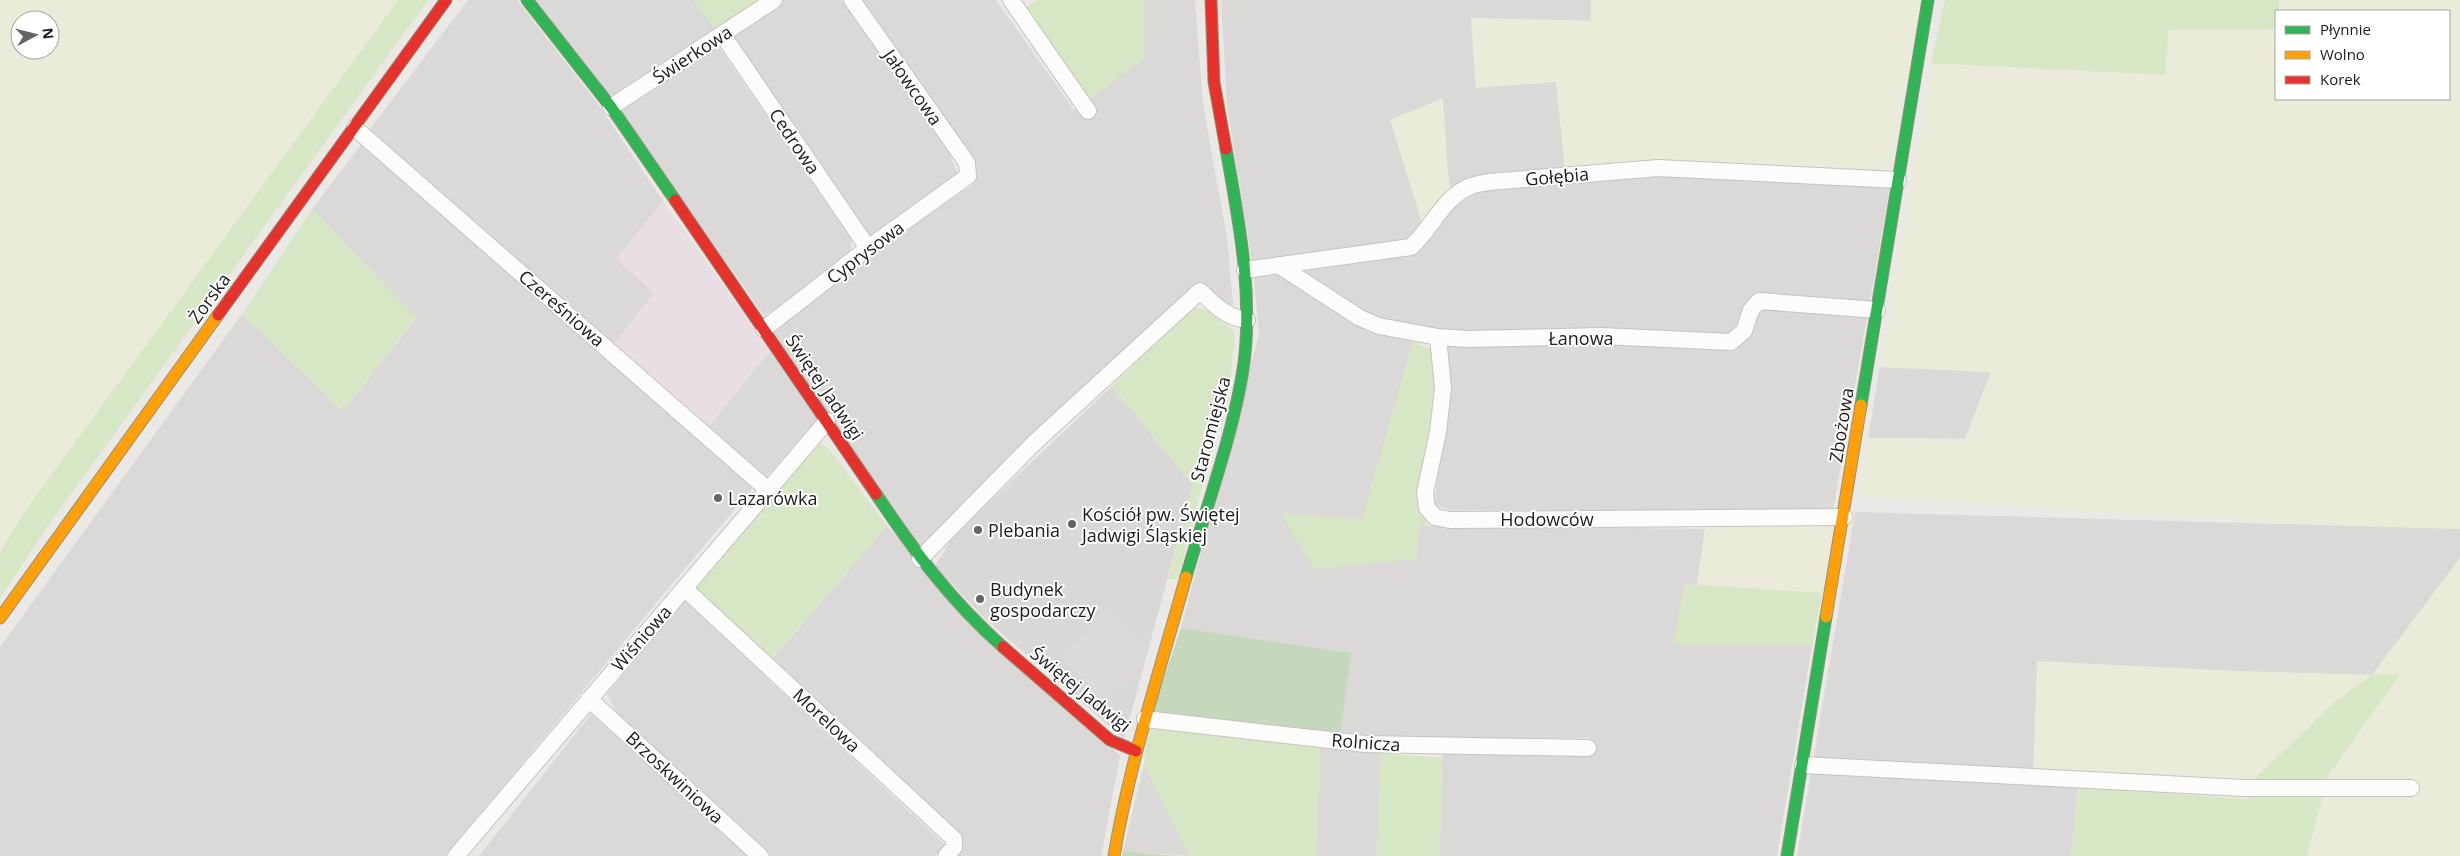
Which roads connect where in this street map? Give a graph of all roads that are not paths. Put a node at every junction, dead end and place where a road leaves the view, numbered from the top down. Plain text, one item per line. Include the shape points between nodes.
1 (446, 0) edge
2 (527, 0) edge
3 (774, 0) edge
4 (852, 0) edge
5 (1011, 0) edge
6 (1211, 0) edge
7 (1928, 0) edge
8 (722, 34) junction
9 (611, 108) junction
10 (1088, 111) dead end
11 (355, 128) junction
12 (968, 176) joint
13 (1898, 180) junction
14 (868, 248) junction
15 (1280, 266) junction
16 (1244, 270) junction
17 (1877, 310) junction
18 (1247, 320) junction
19 (764, 329) junction
20 (1438, 337) junction
21 (828, 421) junction
22 (768, 490) junction
23 (1844, 517) junction
24 (920, 559) junction
25 (684, 588) junction
26 (0, 618) edge
27 (589, 698) junction
28 (1145, 719) junction
29 (1588, 748) dead end
30 (1136, 752) junction
31 (1803, 765) junction
32 (2411, 788) dead end
33 (456, 856) edge
34 (760, 856) edge
35 (946, 856) edge
36 (1114, 856) edge
37 (1787, 856) edge

1 - 11 street, Żorska
2 - 9 street, Świętej Jadwigi
3 - 8 street, Świerkowa
4 - 12 street, Jałowcowa via 967,163
5 - 10 street
6 - 16 street, Staromiejska via 1214,82
7 - 13 street, Zbożowa
8 - 9 street, Świerkowa
8 - 14 street, Cedrowa
9 - 19 street, Świętej Jadwigi
11 - 22 street, Czereśniowa
11 - 26 street, Żorska
12 - 14 street, Cyprysowa
13 - 15 street, Gołębia via 1658,168 1489,182 1469,187 1453,198 1411,246
13 - 17 street, Zbożowa
14 - 19 street, Cyprysowa
15 - 16 street, Gołębia
15 - 20 street, Łanowa via 1360,318 1379,326
16 - 18 street, Staromiejska
17 - 20 street, Łanowa via 1759,301 1750,310 1744,330 1731,342 1602,336 1466,340
17 - 23 street, Zbożowa
18 - 24 street via 1238,320 1222,312 1200,291 1033,444
18 - 28 street, Staromiejska via 1242,376 1231,422
19 - 21 street, Świętej Jadwigi
20 - 23 street, Hodowców via 1443,388 1438,432 1425,493 1427,508 1435,517 1450,520
21 - 22 street, Wiśniowa
21 - 24 street, Świętej Jadwigi
22 - 25 street, Wiśniowa
23 - 31 street, Zbożowa
24 - 30 street, Świętej Jadwigi via 962,609 1001,645 1110,740
25 - 27 street, Wiśniowa
25 - 35 street, Morelowa via 954,839 954,846
27 - 33 street, Wiśniowa
27 - 34 street, Brzoskwiniowa
28 - 29 street, Rolnicza via 1365,744
28 - 30 street, Staromiejska
30 - 36 street, Staromiejska via 1122,802
31 - 32 street via 2243,788
31 - 37 street, Zbożowa

